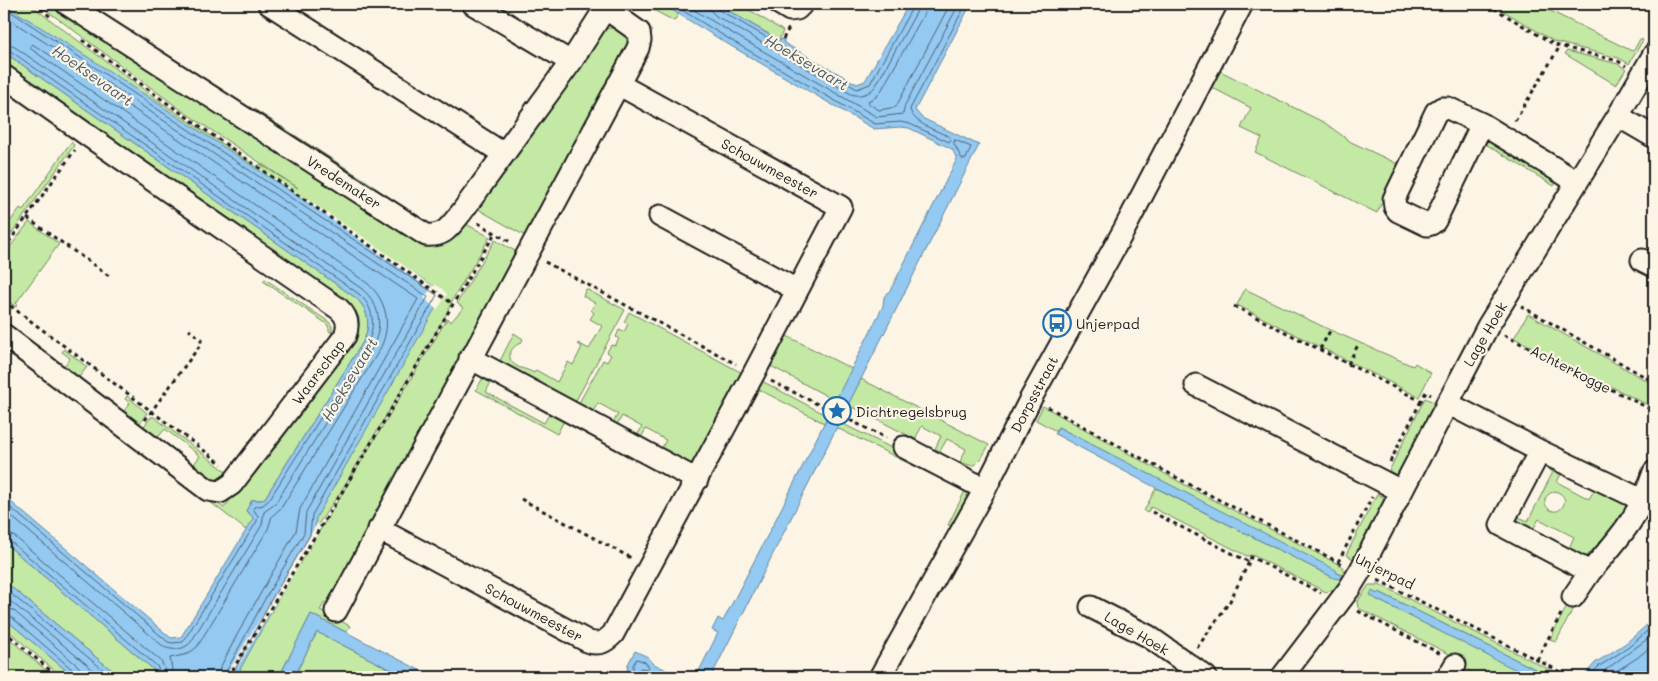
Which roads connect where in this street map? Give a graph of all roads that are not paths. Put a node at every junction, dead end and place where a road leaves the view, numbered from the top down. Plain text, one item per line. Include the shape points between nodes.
1 (269, 4) edge
2 (473, 4) edge
3 (780, 4) edge
4 (802, 4) edge
5 (1242, 4) edge
6 (607, 6) edge
7 (60, 11) edge
8 (1654, 54) edge
9 (571, 62) junction
10 (4, 76) edge
11 (618, 84) junction
12 (1618, 116) junction
13 (1482, 124) junction
14 (1654, 137) edge
15 (504, 154) junction
16 (1577, 182) junction
17 (660, 216) dead end
18 (798, 290) junction
19 (4, 335) edge
20 (470, 358) junction
21 (1196, 385) dead end
22 (1447, 403) junction
23 (904, 447) road end
24 (1540, 451) junction
25 (1654, 472) edge
26 (697, 480) junction
27 (985, 489) junction
28 (1401, 491) junction
29 (1644, 501) junction
30 (379, 529) junction
31 (1590, 572) junction
32 (1573, 597) road end
33 (1091, 607) dead end
34 (336, 610) dead end
35 (880, 677) edge
36 (1206, 677) edge
37 (1282, 677) edge

1 - 15 street
2 - 9 street
3 - 4 street via 790,10 797,10
5 - 27 street, Dorpsstraat
6 - 9 street, Vredemaker
6 - 11 street via 639,32 640,40
7 - 15 street, Vredemaker via 426,235 444,233
8 - 12 street, Lage Hoek
9 - 15 street, Vredemaker
10 - 19 street, Waarschap via 340,309 345,314 348,328 238,477 220,492 208,490
11 - 18 street, Schouwmeester via 841,207
11 - 20 street
12 - 14 street
12 - 16 street, Lage Hoek
13 - 13 street via 1448,108 1436,112 1394,199 1398,211 1427,225 1436,221
13 - 16 street
16 - 22 street, Lage Hoek via 1488,326
17 - 18 street
18 - 26 street, Schouwmeester
20 - 26 street
20 - 30 street
21 - 28 street
22 - 24 street
22 - 28 street, Lage Hoek
23 - 27 street
24 - 29 street
24 - 31 street via 1497,523
25 - 29 street
26 - 30 street, Schouwmeester via 612,634 605,642 596,644
27 - 35 street, Dorpsstraat
28 - 37 street, Lage Hoek via 1360,571
29 - 31 street
30 - 34 street
31 - 32 street
33 - 36 street, Lage Hoek via 1148,636

